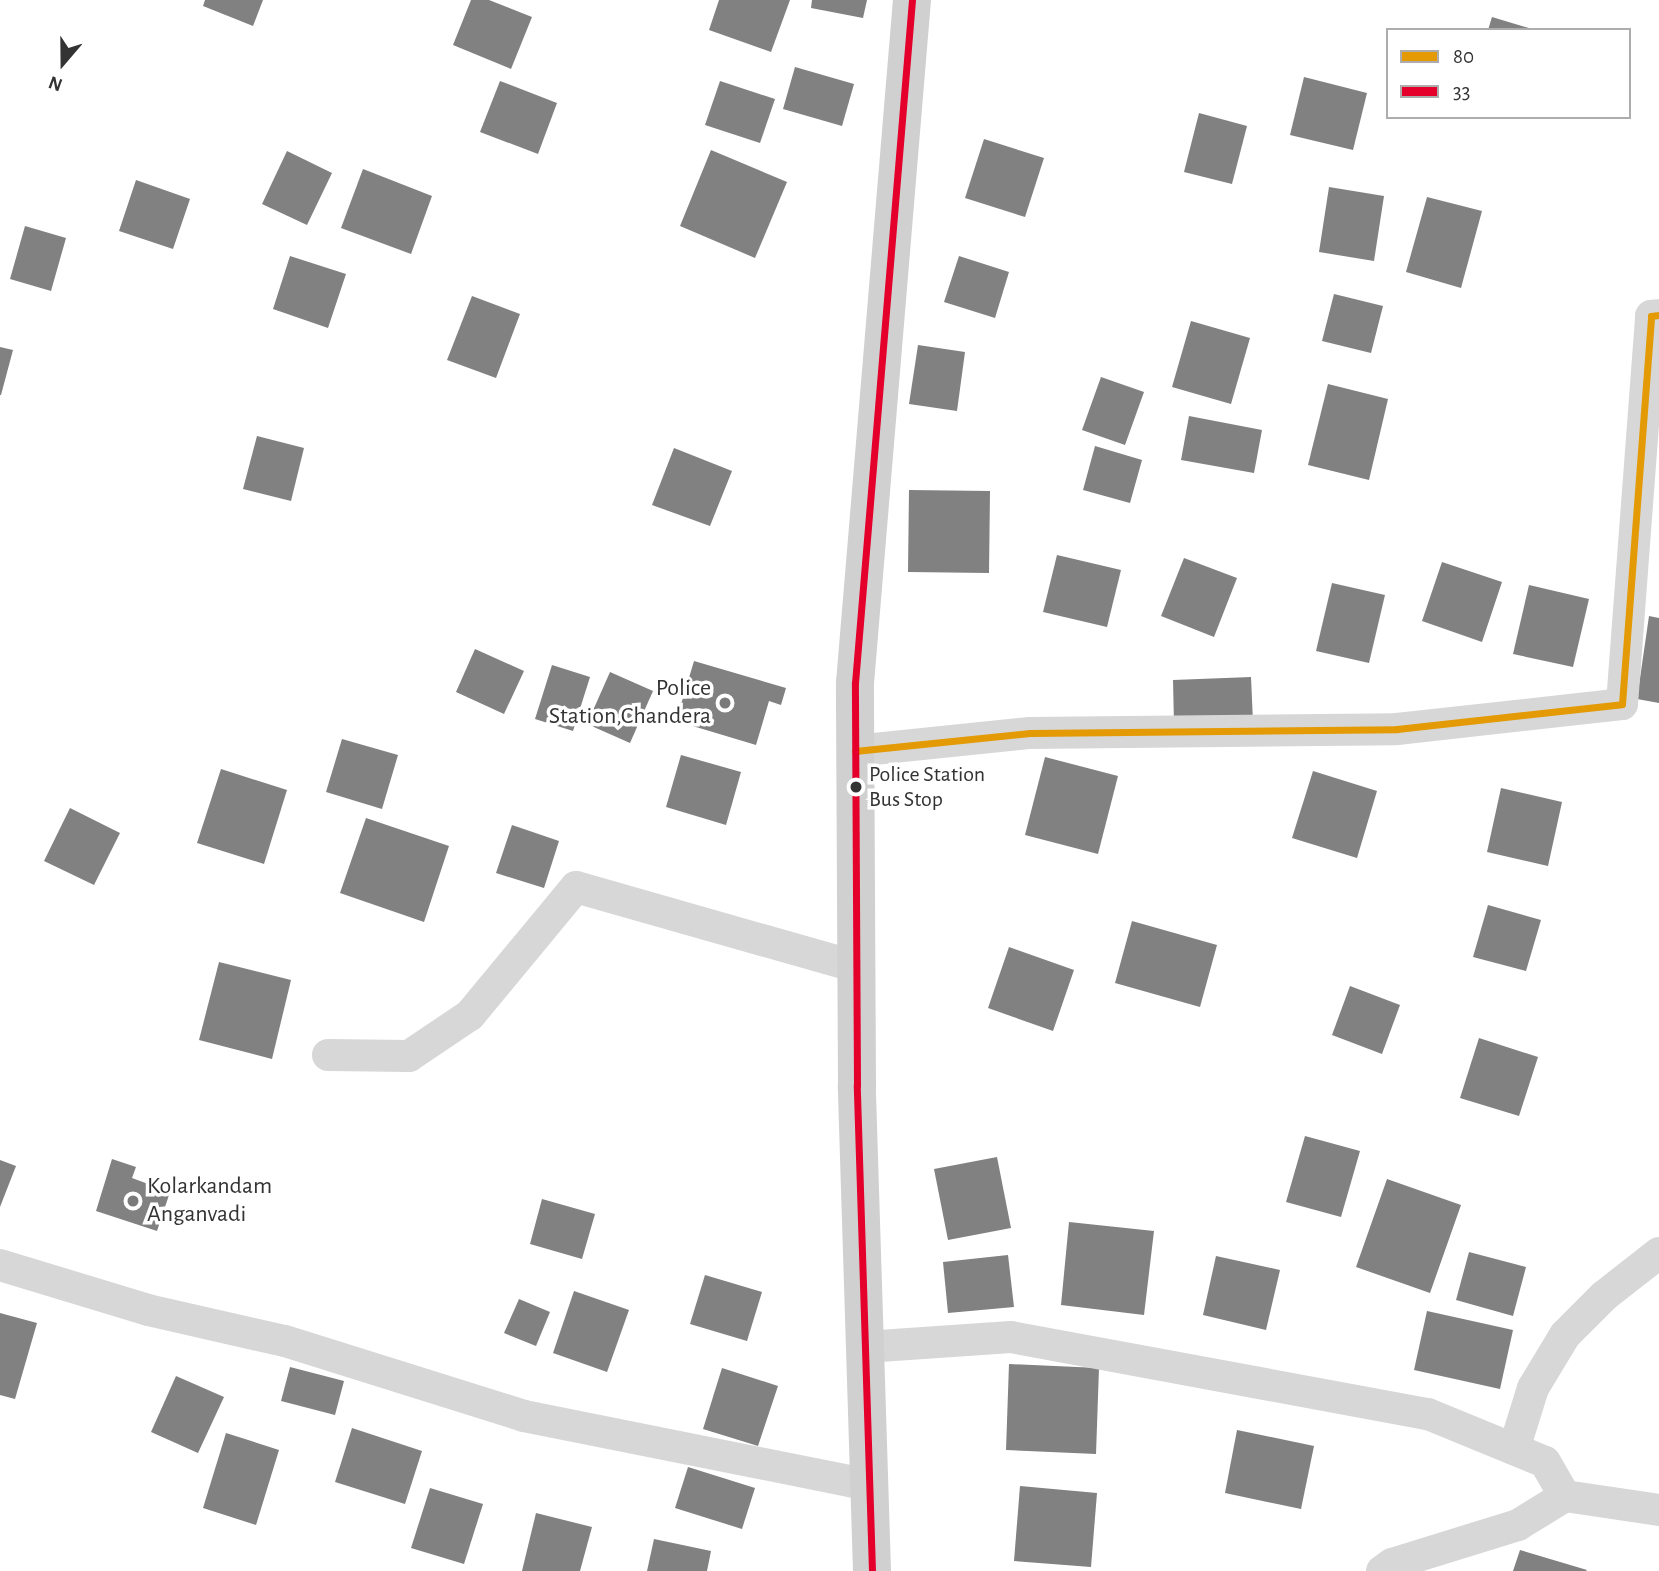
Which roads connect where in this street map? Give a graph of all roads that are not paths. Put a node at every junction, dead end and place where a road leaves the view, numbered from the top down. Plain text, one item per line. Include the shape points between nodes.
1 (912, 0) edge
2 (1659, 315) edge
3 (855, 751) junction
4 (856, 968) junction
5 (328, 1055) dead end
6 (1659, 1253) edge
7 (0, 1265) edge
8 (865, 1347) junction
9 (1514, 1449) junction
10 (869, 1485) junction
11 (1565, 1496) junction
12 (1659, 1510) edge
13 (872, 1571) edge
14 (1382, 1571) edge

1 - 3 main road via 855,683
2 - 3 street via 1651,316 1622,704 1396,729 1030,733
3 - 4 main road
4 - 5 street via 576,887 470,1015 409,1056
4 - 8 main road
6 - 9 street via 1604,1296 1565,1335 1533,1388
7 - 10 street via 148,1310 285,1341 524,1416
8 - 9 street via 1011,1337 1428,1414
8 - 10 main road
9 - 11 street via 1545,1462
10 - 13 main road
11 - 12 street
11 - 14 street via 1518,1525 1445,1545

